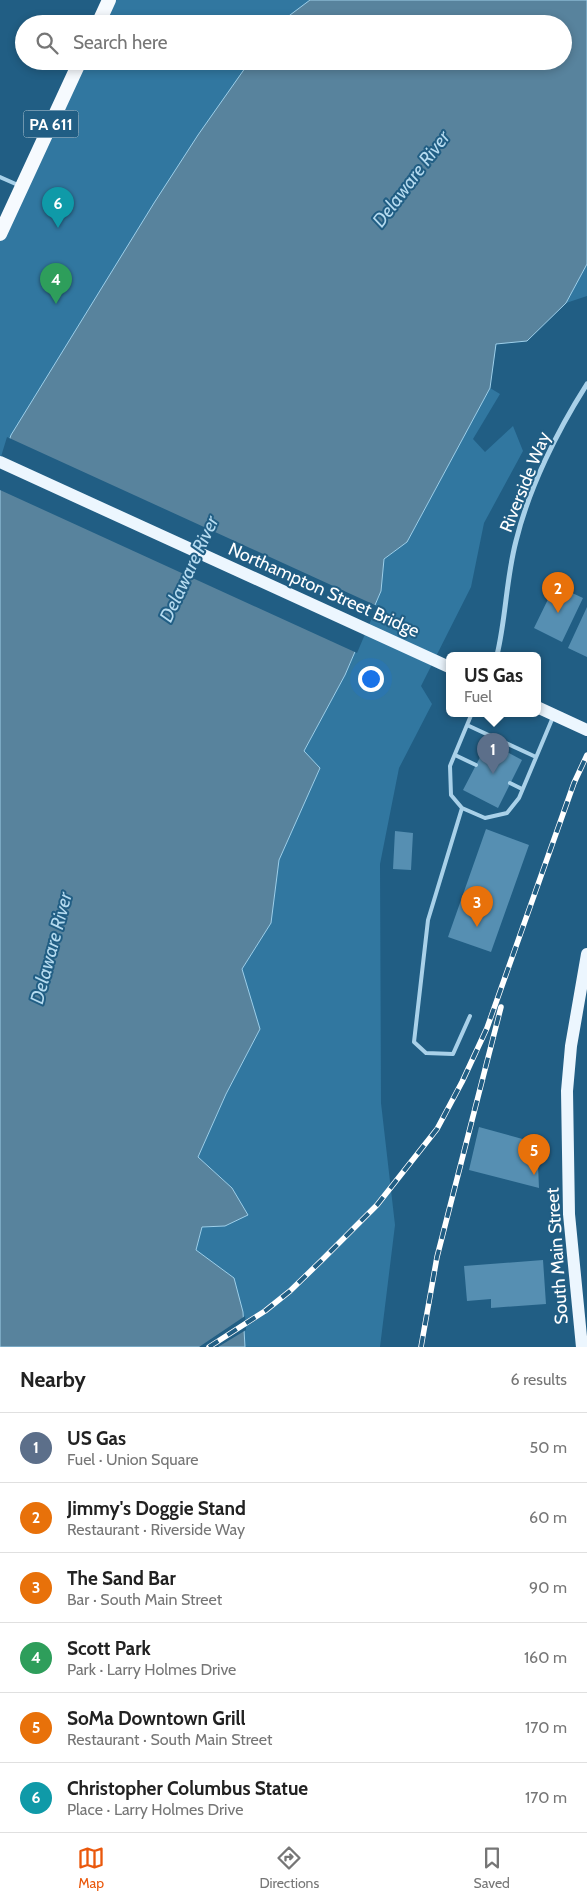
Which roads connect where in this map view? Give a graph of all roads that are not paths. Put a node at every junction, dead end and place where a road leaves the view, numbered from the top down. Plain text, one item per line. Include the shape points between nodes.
1 (109, 0) edge
2 (102, 15) edge
3 (76, 70) edge
4 (0, 177) edge
5 (22, 187) junction
6 (0, 234) edge
7 (587, 384) edge
8 (0, 462) edge
9 (498, 652) edge
10 (446, 665) edge
11 (541, 709) edge
12 (554, 715) junction
13 (470, 717) edge
14 (467, 725) junction
15 (587, 730) edge
16 (455, 754) junction
17 (536, 757) junction
18 (476, 765) dead end
19 (510, 783) dead end
20 (522, 790) junction
21 (462, 808) junction
22 (587, 954) edge
23 (470, 1016) dead end
24 (582, 1301) edge
25 (582, 1347) edge

1 - 2 highway
3 - 5 highway, PA 611
4 - 5 lane
5 - 6 highway, PA 611
7 - 9 street, Riverside Way via 554,442 529,500 516,541
8 - 10 main road, Northampton Street Bridge
11 - 12 main road
12 - 15 main road
12 - 17 lane
13 - 14 lane
14 - 16 lane
14 - 17 lane
16 - 18 lane
16 - 21 lane via 450,766 451,795
17 - 20 lane
19 - 20 lane
20 - 21 lane via 507,812 485,818
21 - 23 lane via 428,920 414,1042 426,1054 453,1054
22 - 24 main road, South Main Street via 571,1046 567,1091 569,1214
24 - 25 main road, South Main Street

